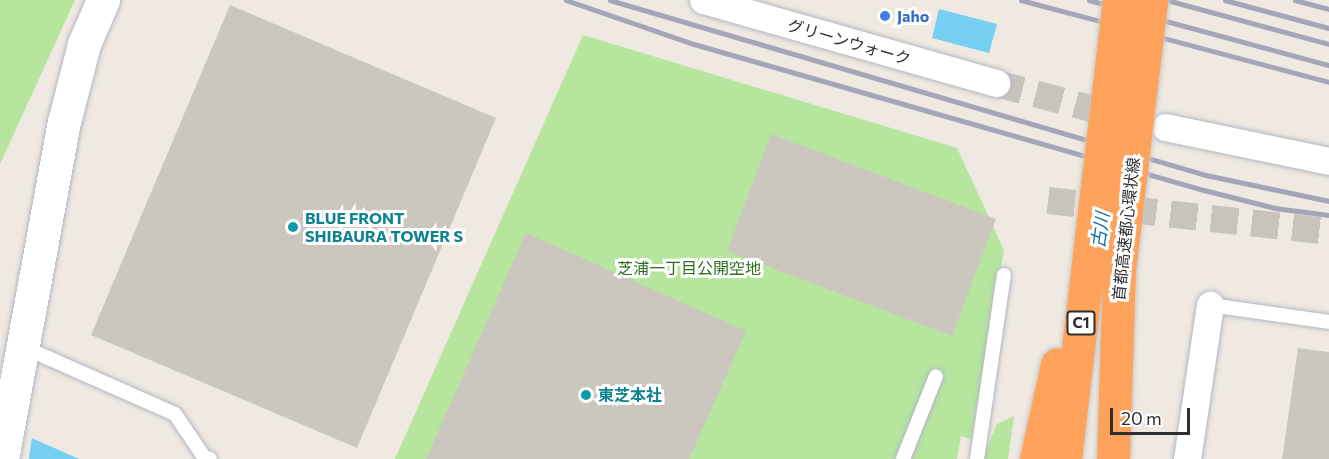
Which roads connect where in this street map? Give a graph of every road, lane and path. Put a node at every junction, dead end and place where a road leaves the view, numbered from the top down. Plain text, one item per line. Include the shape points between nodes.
1 (104, 0) edge
2 (703, 0) edge
3 (1119, 0) edge
4 (1151, 0) edge
5 (996, 83) tunnel mouth
6 (1165, 127) dead end
7 (1329, 161) edge
8 (1097, 186) junction
9 (1119, 270) junction
10 (1004, 275) dead end
11 (1210, 305) joint
12 (1329, 322) edge
13 (10, 346) edge
14 (936, 376) dead end
15 (2, 459) edge
16 (210, 459) edge
17 (903, 459) edge
18 (977, 459) edge
19 (1036, 459) edge
20 (1065, 459) edge
21 (1096, 459) edge
22 (1113, 459) edge
23 (1187, 459) edge

1 - 13 street via 84,44
2 - 5 street, グリーンウォーク
3 - 8 highway, 首都高速都心環状線 / C1, bridge
4 - 9 highway, 首都高速都心環状線 / C1, bridge
6 - 7 street
8 - 19 highway, 首都高速都心環状線, bridge
8 - 20 highway, 首都高速都心環状線 / C1, bridge
9 - 21 highway, bridge
9 - 22 highway, 首都高速都心環状線 / C1, bridge
10 - 18 lane
11 - 12 lane
11 - 23 street
13 - 15 street via 8,426
13 - 16 lane via 175,414
14 - 17 lane

